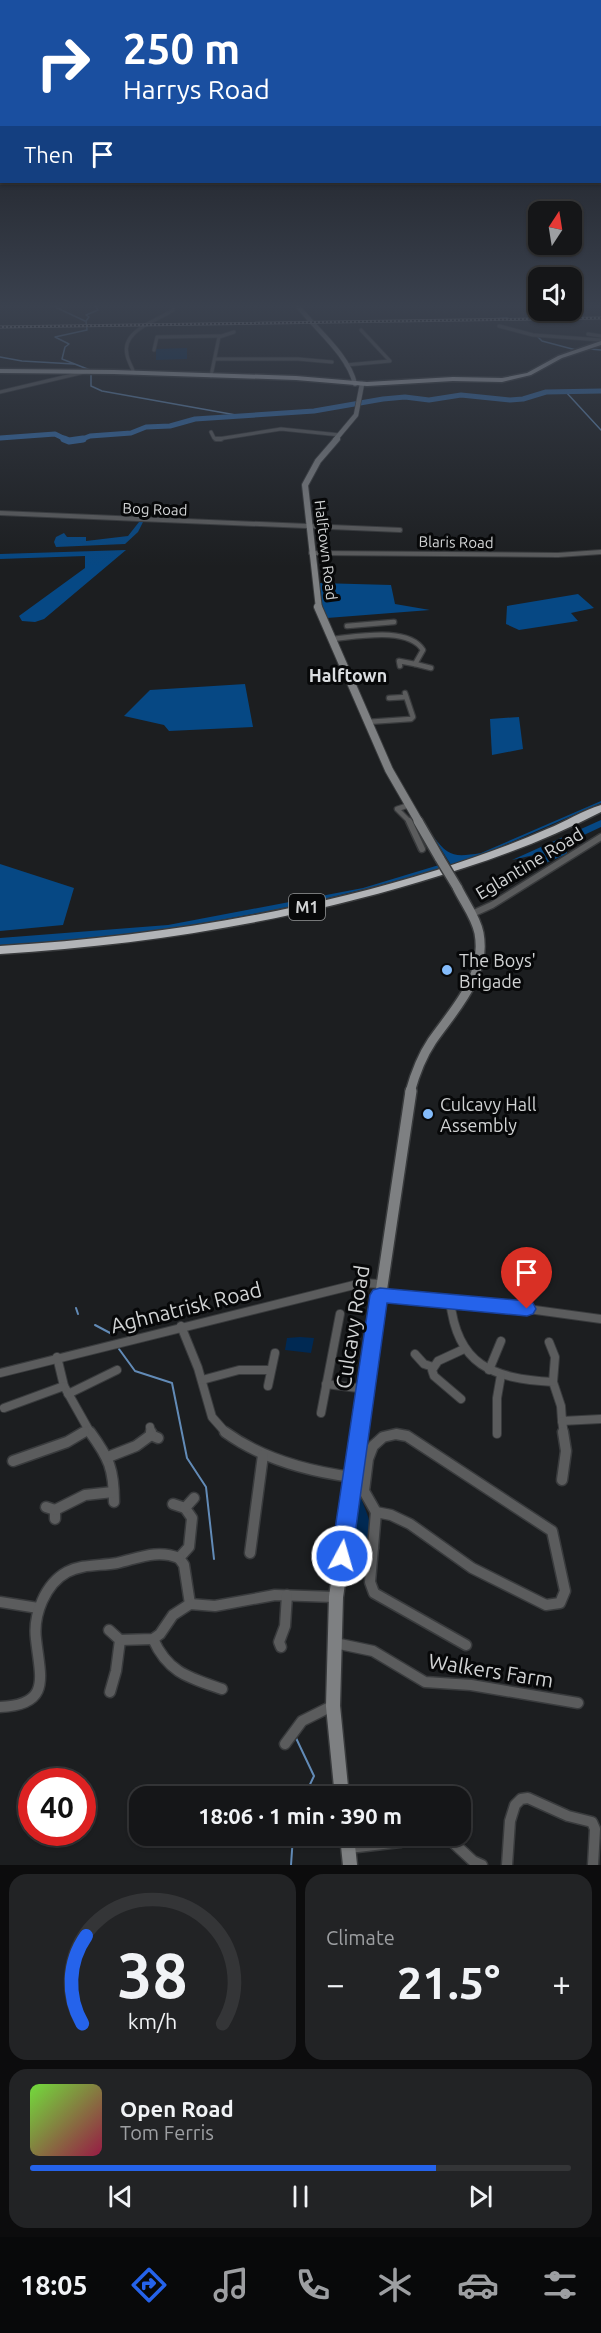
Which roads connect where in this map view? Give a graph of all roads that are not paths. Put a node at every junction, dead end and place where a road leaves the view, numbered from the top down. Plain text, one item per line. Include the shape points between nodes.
1 (359, 393) edge
2 (211, 432) dead end
3 (340, 435) junction
4 (0, 513) edge
5 (309, 526) junction
6 (400, 530) dead end
7 (601, 552) edge
8 (311, 553) junction
9 (394, 622) dead end
10 (361, 625) junction
11 (347, 626) dead end
12 (367, 636) junction
13 (332, 639) junction
14 (416, 664) junction
15 (400, 666) dead end
16 (431, 668) dead end
17 (389, 698) dead end
18 (367, 722) junction
19 (409, 804) junction
20 (601, 808) edge
21 (601, 816) edge
22 (601, 837) edge
23 (422, 849) dead end
24 (457, 887) joint
25 (472, 914) junction
26 (0, 950) edge
27 (0, 957) edge
28 (380, 1290) junction
29 (450, 1300) junction
30 (340, 1314) dead end
31 (601, 1319) edge
32 (181, 1326) junction
33 (501, 1341) dead end
34 (549, 1342) dead end
35 (464, 1349) junction
36 (275, 1353) dead end
37 (416, 1354) dead end
38 (57, 1358) junction
39 (433, 1367) junction
40 (117, 1370) dead end
41 (271, 1370) junction
42 (489, 1370) junction
43 (0, 1373) edge
44 (501, 1375) junction
45 (202, 1380) junction
46 (553, 1382) junction
47 (326, 1384) junction
48 (268, 1386) dead end
49 (366, 1389) junction
50 (66, 1390) junction
51 (460, 1399) dead end
52 (4, 1408) dead end
53 (321, 1413) dead end
54 (601, 1419) edge
55 (562, 1421) junction
56 (88, 1430) junction
57 (153, 1433) dead end
58 (497, 1434) dead end
59 (263, 1455) junction
60 (108, 1457) junction
61 (13, 1461) dead end
62 (352, 1477) junction
63 (562, 1480) dead end
64 (114, 1492) junction
65 (194, 1498) dead end
66 (114, 1502) dead end
67 (172, 1504) dead end
68 (185, 1508) junction
69 (52, 1512) dead end
70 (376, 1512) junction
71 (343, 1543) junction
72 (372, 1548) junction
73 (250, 1553) dead end
74 (179, 1558) junction
75 (287, 1595) junction
76 (336, 1597) junction
77 (0, 1602) edge
78 (190, 1604) junction
79 (38, 1608) junction
80 (109, 1630) dead end
81 (153, 1639) junction
82 (120, 1640) junction
83 (334, 1643) junction
84 (466, 1645) dead end
85 (281, 1647) dead end
86 (222, 1689) dead end
87 (110, 1692) dead end
88 (578, 1703) dead end
89 (333, 1706) junction
90 (0, 1707) edge
91 (285, 1744) dead end
92 (341, 1786) edge
93 (348, 1846) edge
94 (457, 1846) edge
95 (350, 1865) edge
96 (482, 1865) edge
97 (507, 1865) edge
98 (593, 1865) edge

1 - 3 street, Halftown Road via 360,403
2 - 3 street via 218,439 281,429
3 - 5 street, Halftown Road via 318,461 305,485
4 - 5 street, Bog Road
5 - 6 street, Bog Road
5 - 8 street, Halftown Road
7 - 8 street, Blaris Road
8 - 13 street, Halftown Road via 317,604
9 - 10 street
10 - 11 street
10 - 12 street
12 - 13 street
12 - 14 street via 397,634 417,643 423,650
13 - 18 street, Halftown Road
14 - 15 street via 399,662
14 - 16 street
17 - 18 street via 406,695 413,717
18 - 19 street, Halftown Road via 388,770
19 - 23 street via 397,809 411,823
19 - 24 street, Halftown Road, bridge
20 - 26 highway, M1 via 483,858 315,906 163,934
21 - 27 highway, M1 via 471,868 317,912 163,940
22 - 25 street, Eglantine Road
24 - 25 street, Culcavy Road
25 - 28 street, Culcavy Road via 480,934 479,965 476,977 424,1055 414,1079
28 - 29 street, Aghnatrisk Road
28 - 32 street, Aghnatrisk Road via 362,1283
28 - 49 street, Culcavy Road
29 - 31 street, Aghnatrisk Road
29 - 35 street via 453,1324
30 - 47 street
32 - 38 street, Aghnatrisk Road
32 - 45 street
33 - 42 street
34 - 46 street via 555,1357
35 - 39 street
35 - 42 street via 475,1363
36 - 41 street
37 - 39 street via 424,1364
38 - 43 street, Aghnatrisk Road
38 - 50 street
39 - 51 street via 434,1376
40 - 50 street
41 - 45 street via 239,1370
41 - 48 street
42 - 44 street
44 - 46 street
44 - 58 street
45 - 59 street via 213,1420
46 - 55 street
47 - 49 street
47 - 53 street
49 - 62 street, Culcavy Road
50 - 52 street
50 - 56 street
54 - 55 street
55 - 63 street via 566,1451
56 - 60 street
56 - 61 street via 67,1442
57 - 60 street via 136,1446
59 - 62 street via 291,1466
59 - 73 street
60 - 64 street
62 - 71 street, Culcavy Road
64 - 66 street
64 - 69 street via 84,1495
65 - 68 street
67 - 68 street
68 - 74 street via 192,1518 189,1547
70 - 70 street via 364,1491 373,1446 383,1437 407,1436 552,1531 564,1598 546,1605 472,1568 410,1524
70 - 72 street
71 - 72 street
71 - 76 street, Culcavy Road
72 - 84 street via 370,1582 374,1593
74 - 78 street via 184,1565
74 - 79 street via 160,1552 108,1565 78,1567 60,1577
75 - 76 street
75 - 78 street via 262,1595 215,1606
75 - 85 street
76 - 83 street, Culcavy Road
77 - 79 street
78 - 81 street via 173,1615
79 - 90 street via 35,1632 41,1674 39,1691 34,1699
80 - 82 street
81 - 82 street
81 - 86 street via 159,1655 177,1673
82 - 87 street
83 - 88 street, Walkers Farm via 373,1651 425,1682 471,1685
83 - 89 street, Culcavy Road
89 - 91 street via 302,1721
89 - 92 street, Culcavy Road
93 - 95 street
94 - 96 street
97 - 98 street via 513,1809 521,1799 528,1798 592,1822

